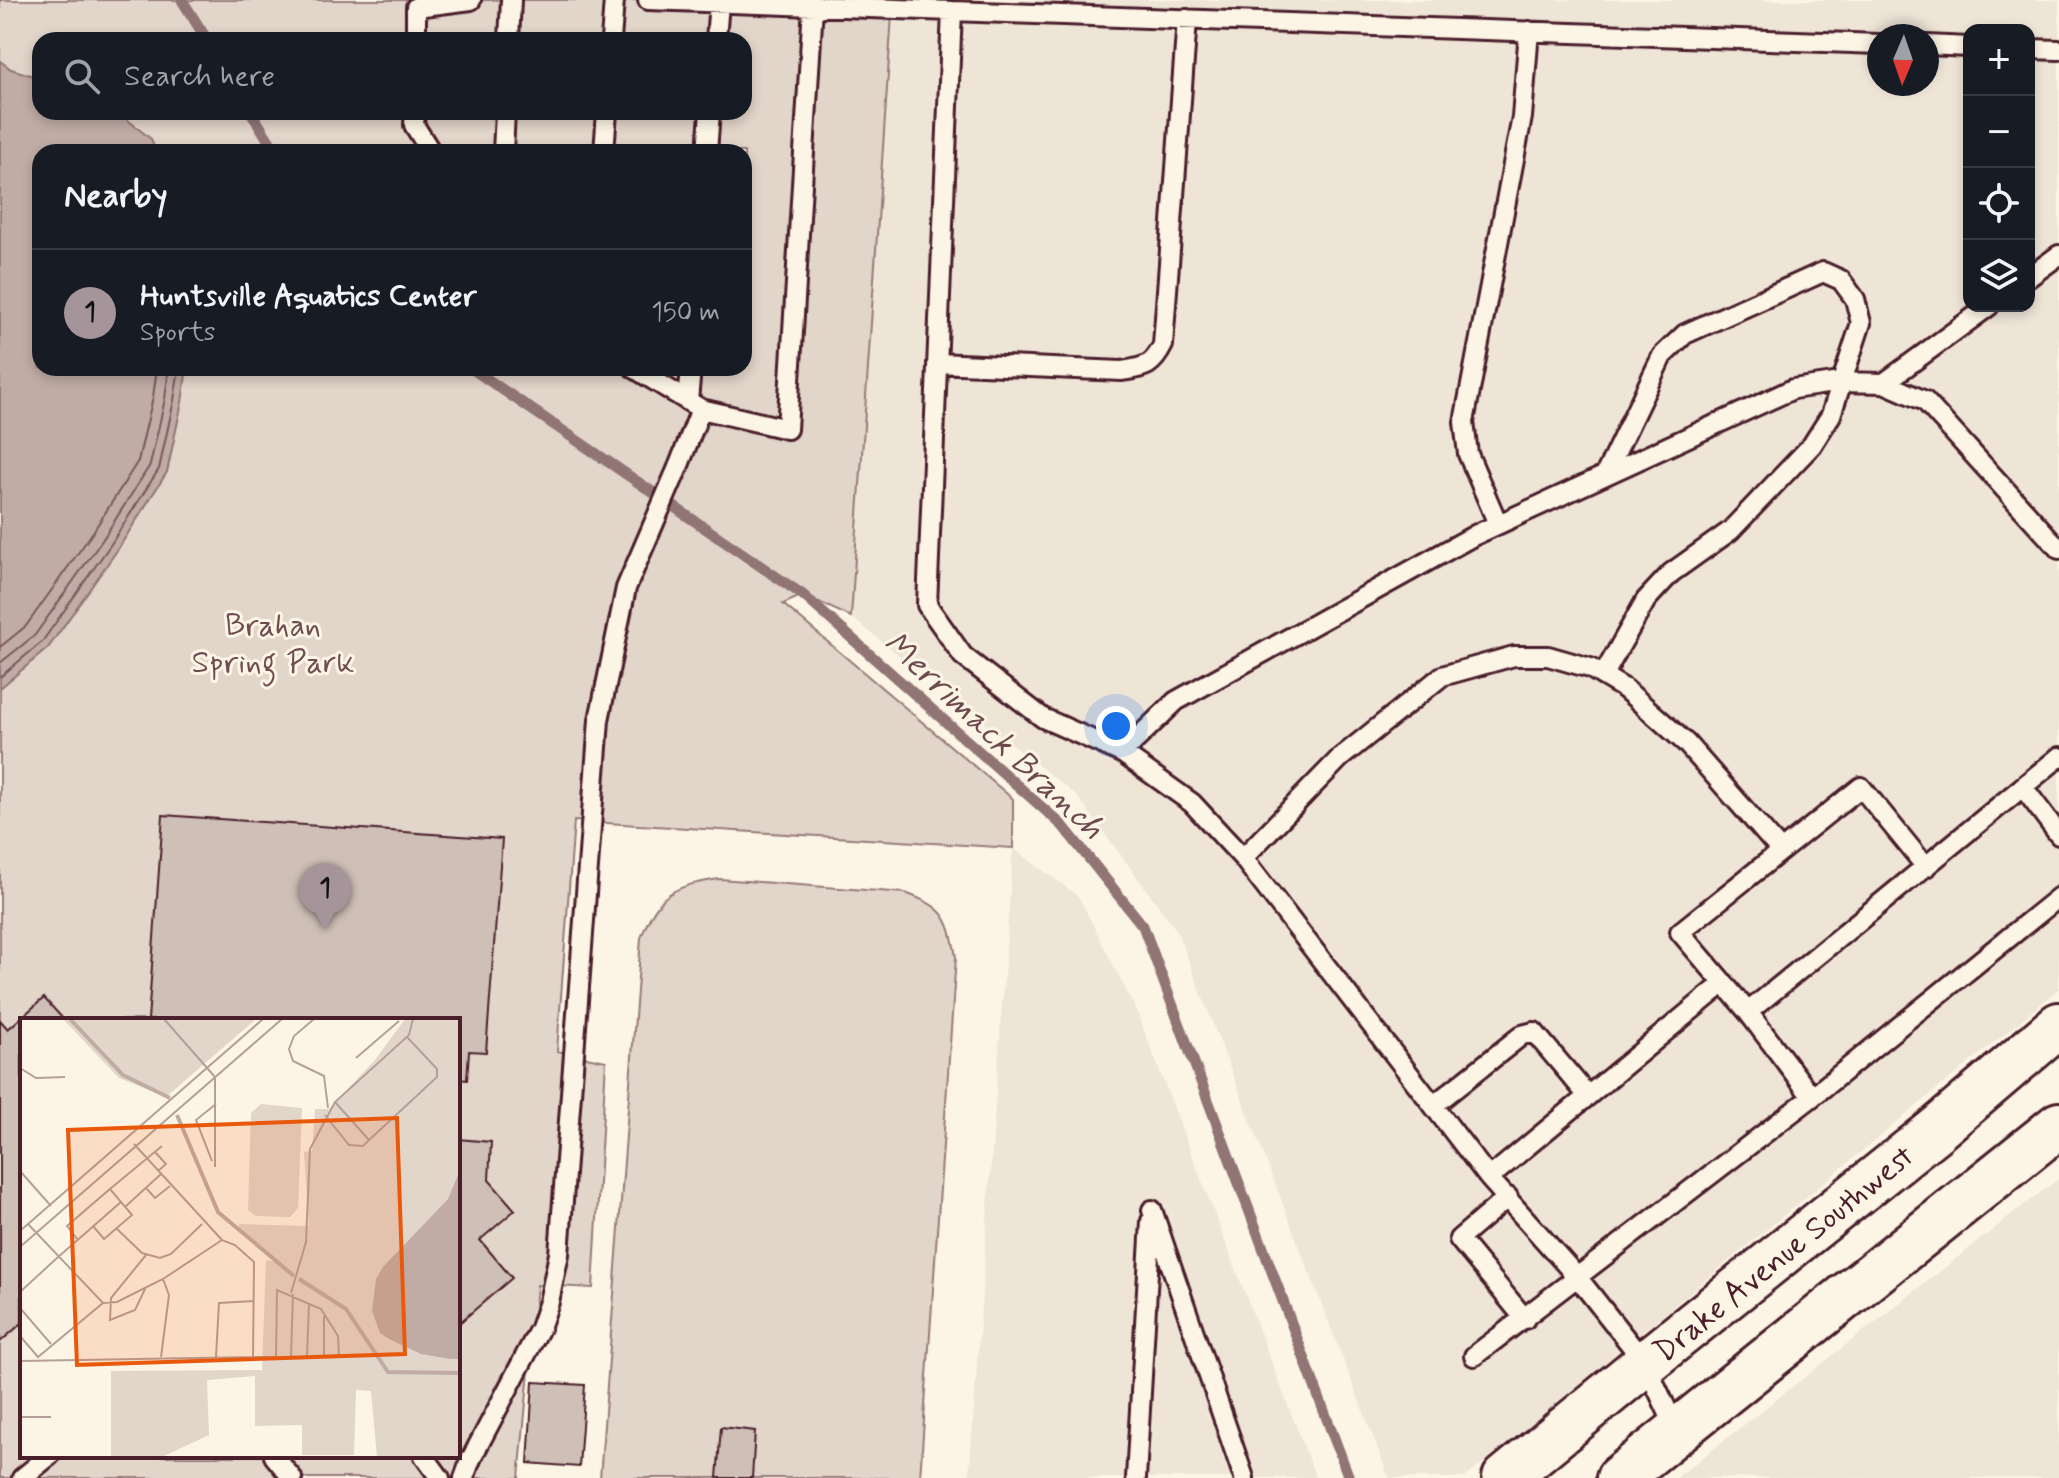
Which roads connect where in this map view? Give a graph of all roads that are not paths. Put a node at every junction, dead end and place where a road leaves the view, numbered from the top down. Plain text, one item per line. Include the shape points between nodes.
1 (471, 0) edge
2 (511, 0) edge
3 (614, 0) edge
4 (648, 0) edge
5 (719, 2) junction
6 (813, 6) junction
7 (952, 11) junction
8 (1187, 19) junction
9 (1529, 31) junction
10 (416, 32) edge
11 (509, 32) edge
12 (612, 32) edge
13 (717, 32) edge
14 (1867, 44) edge
15 (1939, 46) edge
16 (1963, 47) edge
17 (2035, 49) edge
18 (2059, 50) edge
19 (414, 120) edge
20 (505, 120) edge
21 (606, 120) edge
22 (709, 120) edge
23 (426, 144) edge
24 (503, 144) edge
25 (605, 144) edge
26 (708, 144) edge
27 (2059, 255) edge
28 (2035, 273) edge
29 (1981, 312) edge
30 (937, 363) junction
31 (647, 376) edge
32 (692, 376) edge
33 (1840, 382) junction
34 (1884, 383) junction
35 (694, 405) junction
36 (1605, 475) junction
37 (1498, 524) junction
38 (2059, 549) edge
39 (1603, 676) junction
40 (1122, 753) junction
41 (2059, 757) edge
42 (2023, 787) junction
43 (2059, 835) edge
44 (1781, 851) junction
45 (1243, 858) junction
46 (1926, 867) junction
47 (2059, 897) edge
48 (1724, 983) junction
49 (1748, 1012) junction
50 (2059, 1025) edge
51 (1588, 1096) junction
52 (1812, 1097) junction
53 (1434, 1105) junction
54 (2059, 1125) edge
55 (1489, 1178) junction
56 (1508, 1197) junction
57 (1578, 1278) junction
58 (1525, 1319) junction
59 (1474, 1356) dead end
60 (1645, 1363) junction
61 (1677, 1431) junction
62 (47, 1458) edge
63 (276, 1458) edge
64 (425, 1458) edge
65 (22, 1478) edge
66 (292, 1478) edge
67 (440, 1478) edge
68 (464, 1478) edge
69 (1136, 1478) edge
70 (1244, 1478) edge
71 (1505, 1478) edge
72 (1619, 1478) edge

1 - 10 lane via 416,7
2 - 11 lane
3 - 12 lane
4 - 5 lane
5 - 6 lane
5 - 13 lane
6 - 7 lane
6 - 35 lane via 787,429
7 - 8 lane
7 - 30 lane
8 - 9 lane
8 - 30 lane via 1163,345 1156,360 1122,371
9 - 14 lane
9 - 37 lane via 1522,117 1464,422 1468,454
15 - 16 lane
17 - 18 lane
19 - 23 lane
20 - 24 lane
21 - 25 lane
22 - 26 lane
27 - 28 lane
29 - 34 lane
30 - 40 lane via 927,605 963,656 1043,718
31 - 35 lane
32 - 35 lane
33 - 34 lane
33 - 36 lane via 1793,389
33 - 36 lane via 1861,323 1855,299 1841,280 1823,272 1685,334 1673,345 1662,356
33 - 39 lane via 1831,415 1812,445 1730,531 1671,573 1646,600
34 - 38 lane via 1925,401
35 - 68 lane via 679,465 626,588 599,720 559,1254 549,1302
36 - 37 lane
37 - 40 lane via 1176,701
39 - 44 lane via 1686,743
39 - 45 lane via 1548,656 1514,656 1442,676 1340,758
40 - 45 lane via 1192,803
41 - 42 lane
42 - 43 lane
42 - 46 lane
44 - 46 lane via 1861,787
44 - 48 lane via 1680,932
45 - 53 lane
46 - 49 lane
47 - 52 lane
48 - 49 lane
48 - 51 lane
49 - 52 lane
50 - 60 street, Drake Avenue Southwest
51 - 53 lane via 1534,1032 1522,1035
51 - 55 lane
52 - 57 lane
53 - 55 lane
54 - 61 street
55 - 56 lane
56 - 57 lane
56 - 58 lane via 1459,1239
57 - 58 lane
57 - 60 lane
58 - 59 lane
60 - 61 lane
60 - 71 street, Drake Avenue Southwest
61 - 72 street
62 - 65 lane
63 - 66 lane
64 - 67 lane
69 - 70 lane via 1152,1210

